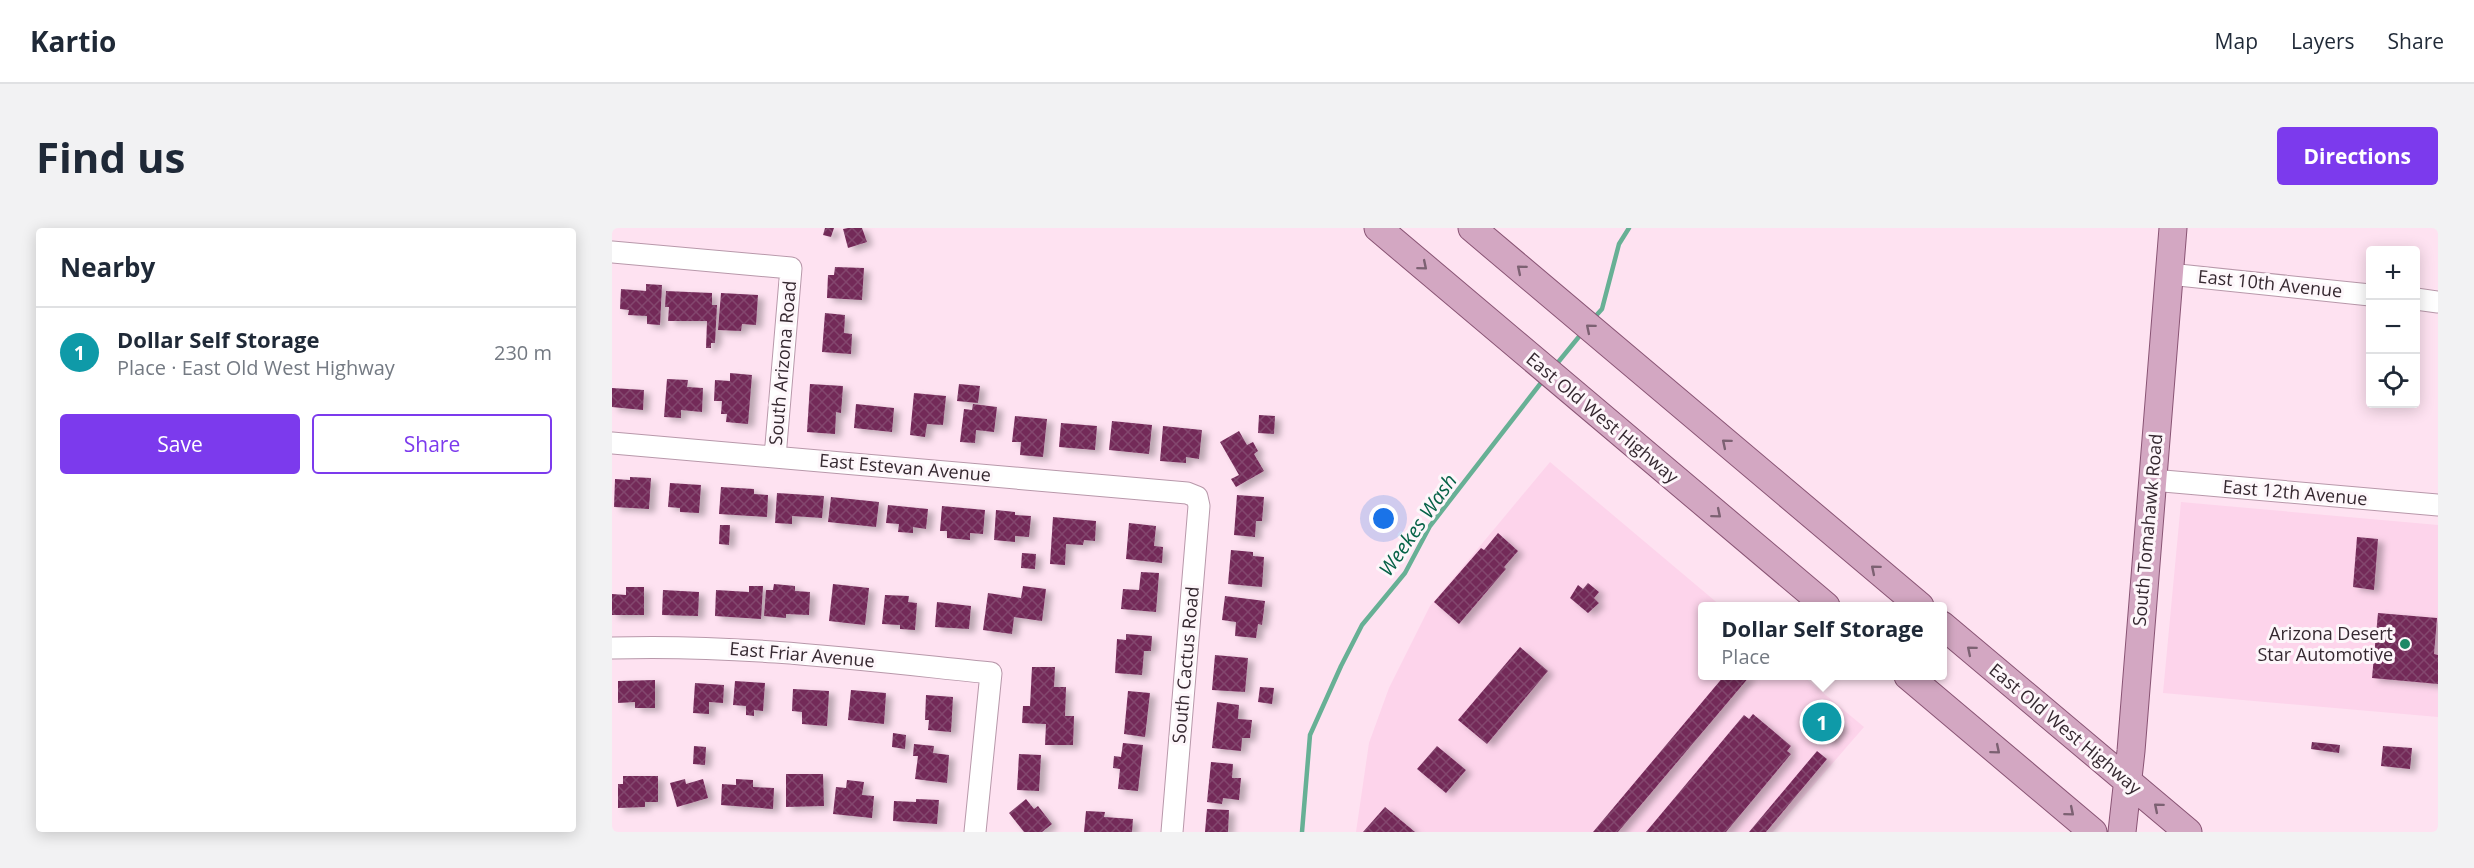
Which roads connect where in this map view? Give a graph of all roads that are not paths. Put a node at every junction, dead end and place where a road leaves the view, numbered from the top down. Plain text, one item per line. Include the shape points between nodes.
1 (1378, 228) edge
2 (1472, 228) edge
3 (2173, 228) edge
4 (612, 252) edge
5 (2169, 274) junction
6 (2366, 295) edge
7 (2420, 300) edge
8 (2438, 302) edge
9 (612, 443) edge
10 (775, 457) junction
11 (2152, 480) junction
12 (1197, 497) joint
13 (2438, 505) edge
14 (1821, 602) edge
15 (1915, 602) edge
16 (1947, 629) edge
17 (612, 648) edge
18 (1914, 680) edge
19 (2128, 782) junction
20 (975, 832) edge
21 (1172, 832) edge
22 (2093, 832) edge
23 (2122, 832) edge
24 (2188, 832) edge

1 -> 14 main road, East Old West Highway
15 -> 2 main road
3 - 5 main road, South Tomahawk Road
4 - 10 street, South Arizona Road via 792,268
5 - 6 street, East 10th Avenue
5 - 11 main road, South Tomahawk Road
7 - 8 street
9 - 10 street, East Estevan Avenue
10 - 12 street, East Estevan Avenue
11 - 13 street, East 12th Avenue
11 - 19 main road, South Tomahawk Road
12 - 21 street, South Cactus Road
19 -> 16 main road, East Old West Highway
17 - 20 street, East Friar Avenue via 776,651 991,673
18 -> 22 main road
19 - 23 main road, South Tomahawk Road
24 -> 19 main road, East Old West Highway

